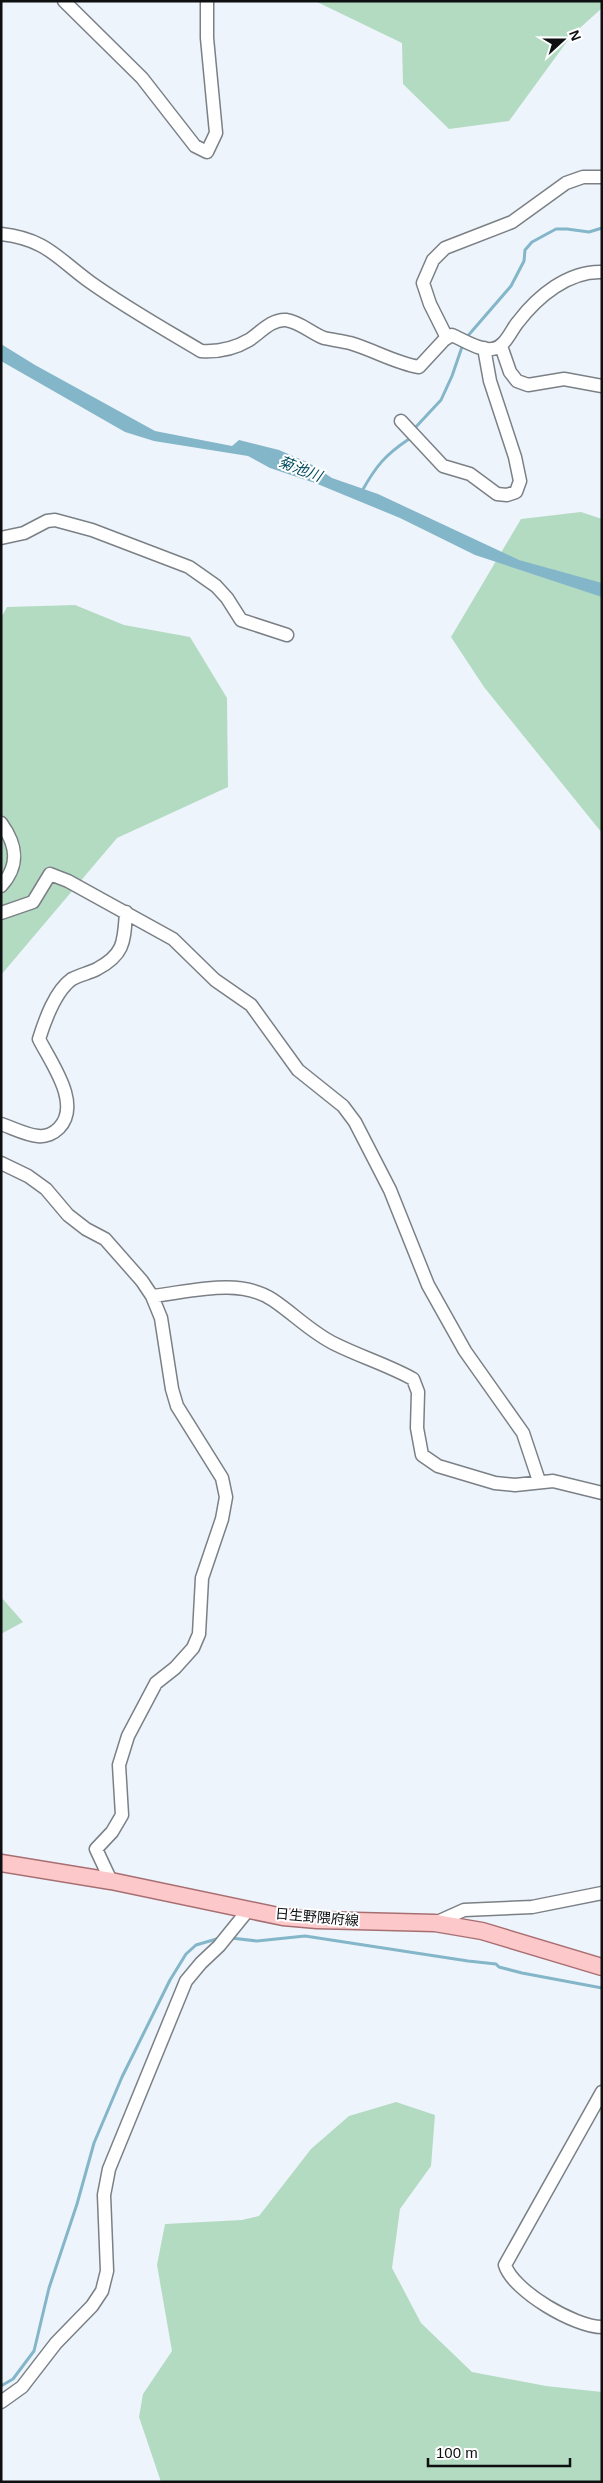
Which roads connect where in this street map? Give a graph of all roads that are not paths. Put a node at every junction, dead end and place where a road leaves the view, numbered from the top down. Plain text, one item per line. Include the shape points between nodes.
1 (64, 1) edge
2 (207, 1) edge
3 (602, 177) edge
4 (1, 234) edge
5 (602, 272) edge
6 (447, 338) junction
7 (501, 346) junction
8 (484, 348) junction
9 (602, 386) edge
10 (401, 422) dead end
11 (1, 538) edge
12 (286, 636) dead end
13 (1, 823) edge
14 (1, 886) edge
15 (126, 912) junction
16 (1, 914) edge
17 (1, 1124) edge
18 (1, 1163) edge
19 (152, 1296) junction
20 (539, 1481) junction
21 (602, 1493) edge
22 (1, 1863) edge
23 (111, 1881) junction
24 (602, 1893) edge
25 (249, 1909) junction
26 (435, 1923) junction
27 (602, 1967) edge
28 (602, 2092) edge
29 (602, 2327) edge
30 (1, 2402) edge

1 - 2 street via 142,78 195,146 207,152 216,132 207,38
3 - 6 street via 583,176 566,183 512,222 445,248 433,260 424,283 430,304
4 - 6 street via 32,239 54,252 90,282 201,351 232,348 270,324 284,320 323,337 419,367
5 - 7 street via 588,272 563,280 519,320
6 - 8 street via 452,335
7 - 8 street via 492,350
7 - 9 street via 510,372 517,381 528,385 564,379
8 - 10 street via 490,381 515,457 520,482 516,492 507,496 497,494 470,474 443,466
11 - 12 street via 56,520 92,530 189,567 216,586 241,620
13 - 14 street via 14,848 16,863
15 - 16 street via 50,874 33,902
15 - 17 street via 124,944 109,962 67,985 49,1012 39,1039 68,1099 68,1112 62,1124 54,1133 40,1137
15 - 20 street via 173,939 215,980 251,1005 298,1070 342,1106 356,1122 390,1190 428,1285 465,1352 523,1433
18 - 19 street via 28,1176 46,1190 68,1215 104,1239 142,1280
19 - 20 street via 219,1288 262,1294 334,1344 413,1378 418,1392 417,1428 422,1455 438,1466 495,1483 515,1485
19 - 23 street via 161,1318 177,1406 222,1478 226,1497 202,1578 199,1634 193,1648 156,1683 128,1736 118,1765 122,1815 96,1849
20 - 21 street via 553,1481
22 - 23 main road, 日生野隈府線
23 - 25 main road, 日生野隈府線
24 - 26 street via 532,1907 464,1910
25 - 26 main road, 日生野隈府線 via 317,1920
25 - 30 street via 186,1981 109,2169 104,2195 107,2271 102,2291 22,2387
26 - 27 main road, 日生野隈府線 via 482,1931
28 - 29 street via 505,2265 508,2276 541,2302 584,2325

